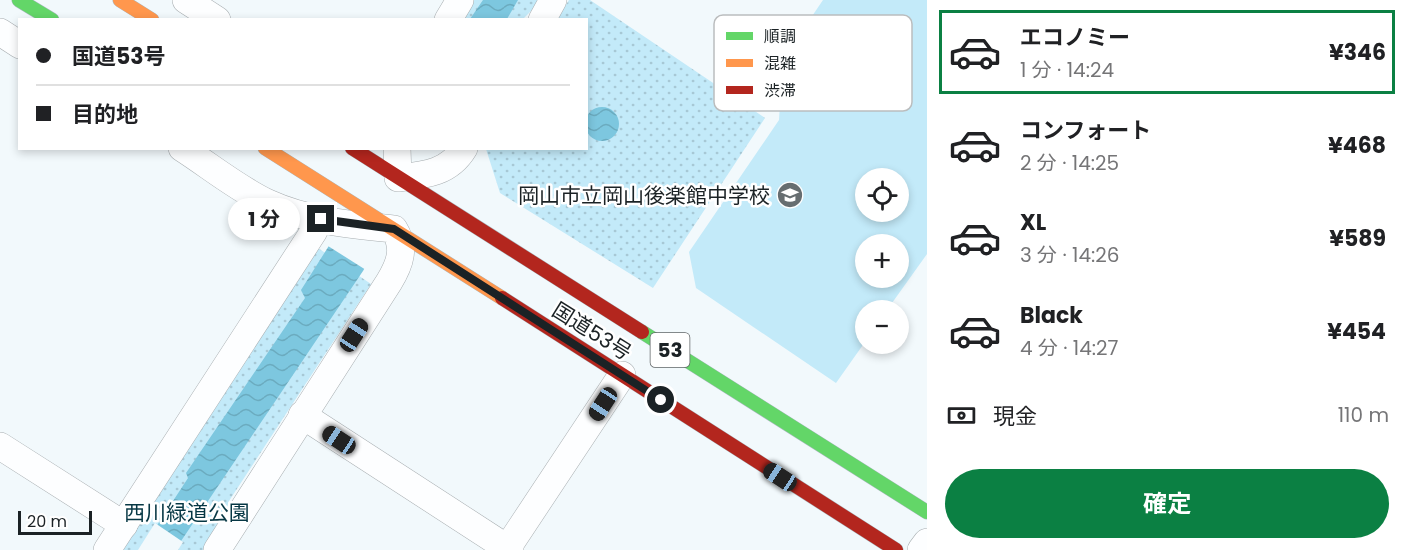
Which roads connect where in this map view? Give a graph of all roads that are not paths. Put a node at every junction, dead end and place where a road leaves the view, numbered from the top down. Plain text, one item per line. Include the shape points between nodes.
1 (19, 0) edge
2 (120, 0) edge
3 (186, 0) edge
4 (460, 0) edge
5 (553, 0) edge
6 (49, 18) edge
7 (149, 18) edge
8 (215, 18) edge
9 (449, 18) edge
10 (543, 18) edge
11 (0, 32) edge
12 (18, 44) edge
13 (185, 150) edge
14 (268, 150) edge
15 (356, 150) edge
16 (462, 150) edge
17 (401, 171) edge
18 (348, 213) junction
19 (392, 228) junction
20 (314, 231) dead end
21 (622, 375) junction
22 (302, 415) junction
23 (0, 446) edge
24 (927, 512) edge
25 (124, 525) junction
26 (927, 542) edge
27 (508, 549) edge
28 (107, 550) edge
29 (217, 550) edge
30 (896, 550) edge
31 (921, 550) edge

1 - 6 highway
2 - 7 highway
3 - 8 street
4 - 9 street
5 - 10 street
11 - 12 street
13 - 18 street via 267,202 299,214
14 - 18 highway
15 - 17 highway, 国道53号 / 53
16 - 17 street via 451,165
17 - 24 highway, 国道53号 / 53
18 - 19 street
19 - 21 highway, 国道53号 / 53
19 - 22 street via 400,241 400,265
20 - 25 street
21 - 27 street
21 - 30 highway, 国道53号 / 53
22 - 27 street
22 - 29 street
23 - 25 street
25 - 28 street
26 - 31 street

